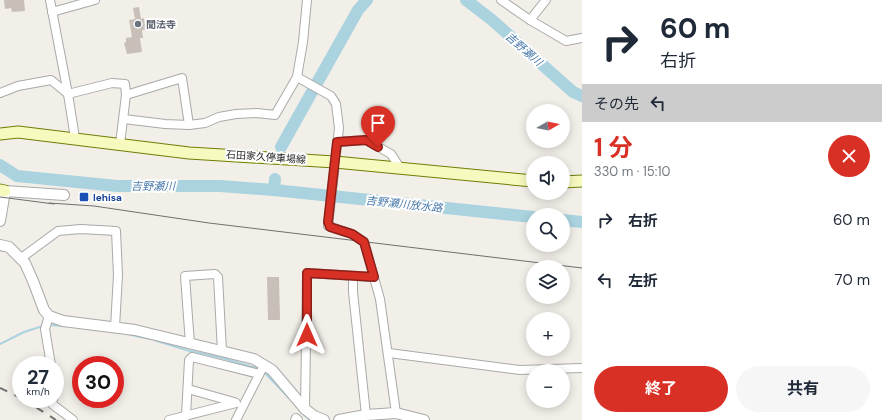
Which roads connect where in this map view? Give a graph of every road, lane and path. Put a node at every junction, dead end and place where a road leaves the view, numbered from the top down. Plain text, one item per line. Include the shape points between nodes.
1 (50, 0) edge
2 (95, 0) edge
3 (307, 0) edge
4 (501, 0) edge
5 (546, 0) edge
6 (52, 12) junction
7 (530, 20) junction
8 (582, 38) edge
9 (297, 77) junction
10 (0, 93) edge
11 (68, 94) junction
12 (126, 95) junction
13 (124, 119) junction
14 (189, 125) junction
15 (0, 134) edge
16 (75, 138) junction
17 (337, 142) junction
18 (120, 144) junction
19 (335, 162) junction
20 (400, 168) junction
21 (526, 180) edge
22 (582, 181) edge
23 (570, 182) edge
24 (3, 190) edge
25 (64, 195) dead end
26 (0, 221) edge
27 (0, 245) edge
28 (20, 259) junction
29 (353, 276) junction
30 (374, 277) junction
31 (47, 322) junction
32 (116, 327) junction
33 (190, 344) junction
34 (222, 351) junction
35 (388, 353) junction
36 (50, 356) edge
37 (582, 368) edge
38 (261, 370) junction
39 (188, 389) junction
40 (239, 404) junction
41 (57, 408) edge
42 (306, 409) junction
43 (396, 413) junction
44 (366, 415) junction
45 (186, 416) junction
46 (73, 420) edge
47 (169, 420) edge
48 (236, 420) edge
49 (294, 420) edge
50 (298, 420) edge
51 (324, 420) edge
52 (339, 420) edge
53 (424, 420) edge

1 - 6 street
2 - 6 street
3 - 9 street
4 - 7 street
5 - 7 street
6 - 11 street
7 - 8 street via 566,41
9 - 14 street via 275,115 236,114
9 - 17 street via 331,96 336,104 339,128
10 - 11 street via 18,86 51,80
11 - 12 street via 112,83 125,84
11 - 16 street
12 - 13 street
12 - 14 street via 182,78
13 - 14 street
13 - 18 street
15 - 16 main road, 石田家久停車場線 via 18,132
16 - 18 main road, 石田家久停車場線
17 - 19 street
17 - 20 street via 366,140 391,154
18 - 19 main road, 石田家久停車場線 via 190,152
19 - 20 main road, 石田家久停車場線
19 - 30 street via 328,222 330,227 352,234 364,242
20 - 21 main road, 石田家久停車場線
22 - 23 main road
24 - 25 street
24 - 26 street
27 - 28 street via 9,247
28 - 31 street via 25,263 33,281
28 - 32 street via 58,231 116,231
29 - 30 street
29 - 42 street via 307,273
29 - 44 street
30 - 35 street
31 - 32 street via 63,321
31 - 36 street
32 - 33 street
33 - 34 street
33 - 34 street via 185,276 214,274 218,277
34 - 38 street via 250,358
35 - 37 street via 520,370
35 - 43 street
38 - 39 street via 192,357 189,360
38 - 40 street
38 - 42 street via 278,376
39 - 40 street
39 - 45 street
40 - 45 street
40 - 48 street
41 - 46 street
42 - 51 street
43 - 44 street
43 - 53 street
44 - 52 street
45 - 47 street
49 - 50 street

